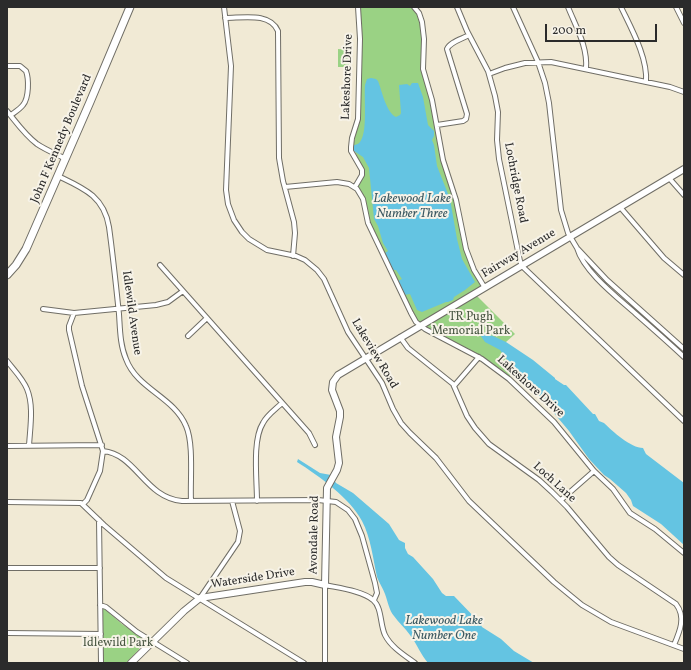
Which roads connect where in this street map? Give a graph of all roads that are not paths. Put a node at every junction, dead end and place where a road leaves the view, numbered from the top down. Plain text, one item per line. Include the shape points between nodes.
1 (130, 7) edge
2 (224, 7) edge
3 (358, 7) edge
4 (414, 7) edge
5 (457, 7) edge
6 (512, 7) edge
7 (568, 7) edge
8 (621, 7) edge
9 (676, 7) edge
10 (225, 18) junction
11 (684, 23) edge
12 (469, 35) junction
13 (538, 62) junction
14 (7, 66) edge
15 (586, 69) junction
16 (489, 74) junction
17 (646, 82) junction
18 (684, 92) edge
19 (7, 111) edge
20 (11, 115) junction
21 (437, 125) junction
22 (66, 159) junction
23 (684, 169) edge
24 (58, 176) junction
25 (669, 178) junction
26 (285, 187) junction
27 (355, 187) junction
28 (684, 195) edge
29 (620, 207) junction
30 (570, 236) junction
31 (577, 248) junction
32 (293, 256) junction
33 (160, 264) dead end
34 (522, 265) junction
35 (7, 275) edge
36 (684, 275) edge
37 (485, 288) junction
38 (183, 291) junction
39 (43, 309) dead end
40 (118, 309) junction
41 (74, 313) junction
42 (207, 318) junction
43 (420, 325) junction
44 (188, 336) dead end
45 (400, 337) junction
46 (684, 349) edge
47 (479, 357) junction
48 (684, 357) edge
49 (366, 358) junction
50 (7, 361) edge
51 (454, 386) junction
52 (282, 403) junction
53 (684, 421) edge
54 (315, 445) dead end
55 (7, 446) edge
56 (30, 446) junction
57 (102, 446) junction
58 (103, 451) junction
59 (594, 471) junction
60 (326, 500) junction
61 (561, 500) junction
62 (191, 501) junction
63 (232, 501) junction
64 (257, 501) junction
65 (7, 502) edge
66 (83, 504) junction
67 (99, 520) junction
68 (684, 553) edge
69 (7, 568) edge
70 (100, 568) junction
71 (325, 585) junction
72 (200, 598) junction
73 (374, 600) junction
74 (100, 604) junction
75 (7, 634) edge
76 (101, 634) junction
77 (152, 641) junction
78 (674, 645) junction
79 (684, 649) edge
80 (101, 663) edge
81 (131, 663) edge
82 (187, 663) edge
83 (304, 663) edge
84 (324, 663) edge
85 (414, 663) edge

1 - 22 main road, John F Kennedy Boulevard
2 - 10 street, Lakeview Road
3 - 27 street, Lakeshore Drive via 358,119 351,151 362,170 362,175
4 - 21 street via 422,22 423,69
5 - 12 street, Lochridge Road
6 - 13 street
7 - 15 street via 584,48
8 - 17 street via 643,59
9 - 11 street
10 - 26 street via 265,19 278,31 279,154
10 - 32 street, Lakeview Road via 231,66 226,190 228,204 237,226 254,243 273,252
12 - 16 street, Lochridge Road
12 - 21 street via 447,49 467,114 466,119
13 - 15 street
13 - 16 street via 515,65
13 - 30 street via 549,103 561,210
14 - 20 street via 20,66 26,71 28,78 24,103
15 - 17 street
16 - 34 street, Lochridge Road via 497,103 499,159
17 - 18 street
19 - 20 street
20 - 22 street via 37,144
21 - 37 street via 443,160 453,189 466,249 474,270
22 - 24 main road, John F Kennedy Boulevard
23 - 25 street, Fairway Avenue
24 - 35 main road, John F Kennedy Boulevard via 26,249
24 - 40 street, Idlewild Avenue via 91,193 106,213
25 - 28 street
25 - 29 street, Fairway Avenue
26 - 27 street via 337,182
26 - 32 street via 295,229
27 - 43 street, Lakeshore Drive via 361,194 367,220 375,237 411,313
29 - 30 street, Fairway Avenue
29 - 36 street via 664,258
30 - 31 street
30 - 34 street, Fairway Avenue
31 - 46 street via 615,289
31 - 48 street via 584,262 600,282
32 - 49 street, Lakeview Road via 305,260 324,279 348,332
33 - 38 street
34 - 37 street, Fairway Avenue
34 - 53 street, Lochridge Road
37 - 43 street, Fairway Avenue
38 - 40 street via 165,303
38 - 42 street
39 - 41 street
40 - 41 street
40 - 62 street, Idlewild Avenue via 123,350 129,367 142,383 178,412 186,426 190,438
41 - 57 street via 69,330 82,386
42 - 44 street
42 - 52 street
43 - 45 street, Fairway Avenue
43 - 47 street, Lakeshore Drive via 431,334
45 - 49 street, Fairway Avenue
45 - 51 street, Loch Lane via 408,348
47 - 51 street
47 - 59 street, Lakeshore Drive via 544,411
49 - 60 street, Avondale Road via 338,375 332,385 340,417 336,437 339,463 327,486
49 - 78 street, Lakeview Road via 406,430 436,458 469,501 554,582 582,605 611,622
50 - 56 street via 23,380 30,396
51 - 61 street, Loch Lane via 467,416 481,435
52 - 54 street via 309,433
52 - 64 street via 265,419 258,433
55 - 56 street
56 - 57 street
57 - 58 street
58 - 62 street via 120,457 162,496 179,501
58 - 66 street via 100,471
59 - 61 street
59 - 68 street, Lakeshore Drive via 608,483 630,513 655,529
60 - 64 street
60 - 71 street, Avondale Road
60 - 73 street via 336,502 348,510 358,525 375,583 377,593
61 - 78 street, Loch Lane via 609,557 676,604 682,617
62 - 63 street
63 - 64 street
63 - 72 street via 240,531 239,539
65 - 66 street
66 - 67 street
67 - 70 street
67 - 72 street via 166,578
69 - 70 street
70 - 74 street
71 - 72 street, Waterside Drive via 305,582
71 - 73 street, Waterside Drive via 365,595
71 - 84 street, Avondale Road
72 - 77 street
72 - 83 street
73 - 85 street via 388,640
74 - 76 street
74 - 77 street
75 - 76 street
76 - 80 street
77 - 81 street
77 - 82 street
78 - 79 street, Lakeview Road

